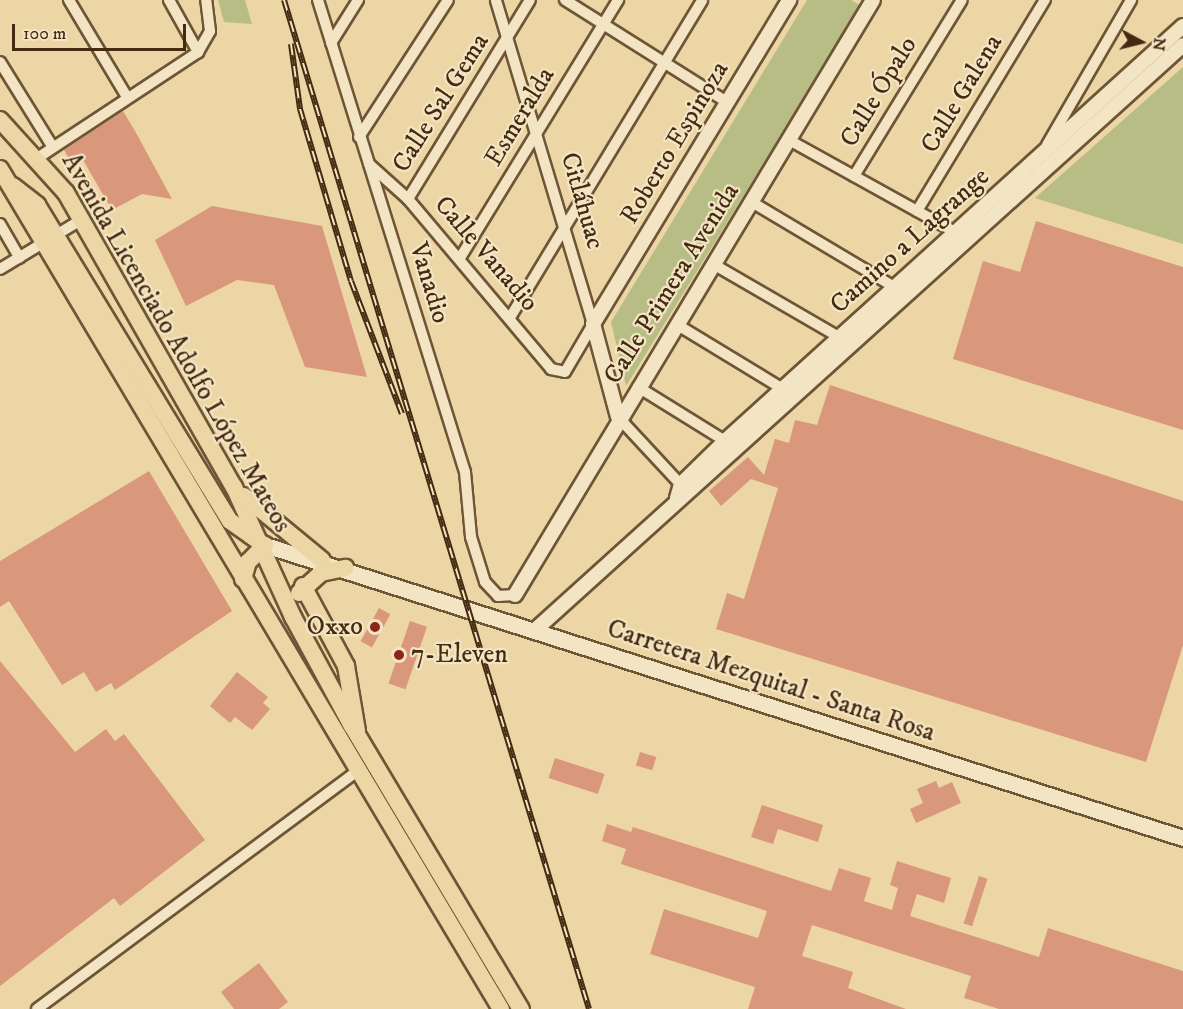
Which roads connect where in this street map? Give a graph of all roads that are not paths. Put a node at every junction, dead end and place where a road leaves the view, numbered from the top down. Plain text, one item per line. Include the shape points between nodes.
1 (69, 0) edge
2 (169, 0) edge
3 (318, 0) edge
4 (358, 0) edge
5 (448, 0) edge
6 (496, 0) edge
7 (530, 0) edge
8 (565, 0) edge
9 (618, 0) edge
10 (702, 0) edge
11 (789, 0) edge
12 (873, 0) edge
13 (962, 0) edge
14 (1045, 0) edge
15 (1131, 0) edge
16 (208, 5) edge
17 (604, 23) junction
18 (1183, 26) edge
19 (508, 37) junction
20 (330, 43) junction
21 (1183, 45) edge
22 (198, 52) junction
23 (0, 62) edge
24 (664, 62) junction
25 (127, 97) junction
26 (727, 102) junction
27 (0, 120) edge
28 (537, 132) junction
29 (359, 137) junction
30 (789, 140) junction
31 (46, 152) junction
32 (1043, 153) junction
33 (369, 164) junction
34 (4, 176) edge
35 (854, 176) junction
36 (408, 199) junction
37 (750, 201) junction
38 (917, 211) junction
39 (81, 220) junction
40 (0, 224) edge
41 (564, 226) junction
42 (955, 232) junction
43 (49, 239) junction
44 (20, 258) junction
45 (460, 258) junction
46 (713, 264) junction
47 (0, 269) edge
48 (894, 287) junction
49 (511, 316) junction
50 (593, 324) junction
51 (676, 324) junction
52 (841, 336) junction
53 (850, 348) junction
54 (565, 372) joint
55 (638, 387) junction
56 (783, 389) junction
57 (618, 417) junction
58 (725, 441) junction
59 (234, 487) junction
60 (682, 492) junction
61 (265, 545) junction
62 (322, 560) junction
63 (345, 568) junction
64 (243, 579) junction
65 (303, 586) junction
66 (515, 595) joint
67 (293, 617) junction
68 (534, 631) junction
69 (357, 735) junction
70 (358, 771) junction
71 (1183, 838) edge
72 (37, 1009) edge
73 (501, 1009) edge
74 (521, 1009) edge

1 - 25 street
2 - 22 street
3 - 20 street, Vanadio
4 - 20 street
5 - 29 street
6 - 19 street, Citláhuac
7 - 19 street, Calle Sal Gema
8 - 17 street
9 - 17 street, Esmeralda
10 - 24 street
11 - 26 street, Roberto Espinoza
12 - 30 street, Calle Primera Avenida
13 - 35 street, Calle Ópalo
14 - 38 street, Calle Galena
15 - 32 street
16 - 22 street via 210,31
17 - 24 street
17 - 28 street, Esmeralda
18 - 32 street, Camino a Lagrange
19 - 28 street, Citláhuac
19 - 36 street, Calle Sal Gema
20 - 29 street, Vanadio
21 - 53 street, Camino a Lagrange
22 - 25 street
23 - 31 street
24 - 26 street
24 - 41 street
25 - 31 street
26 - 50 street, Roberto Espinoza
27 - 31 main road, Avenida Licenciado Adolfo López Mateos
28 - 41 street, Citláhuac
28 - 45 street, Esmeralda
29 - 33 street, Vanadio
30 - 35 street
30 - 37 street, Calle Primera Avenida
31 - 39 main road, Avenida Licenciado Adolfo López Mateos
32 - 42 street, Camino a Lagrange
33 - 36 street, Calle Vanadio
33 - 66 street, Vanadio via 465,472 471,537 484,582 498,596
34 - 43 main road via 37,205
35 - 38 street
36 - 45 street, Calle Vanadio
37 - 46 street, Calle Primera Avenida
37 - 48 street
38 - 42 street
39 - 43 street
39 - 59 main road, Avenida Licenciado Adolfo López Mateos
40 - 44 street
41 - 49 street
41 - 50 street, Citláhuac
42 - 48 street, Camino a Lagrange
43 - 44 street
43 - 61 main road via 222,508 238,529
43 - 64 main road
44 - 47 street
45 - 49 street, Calle Vanadio
46 - 51 street, Calle Primera Avenida
46 - 52 street
48 - 52 street, Camino a Lagrange
49 - 54 street, Calle Vanadio via 551,369
50 - 54 street, Roberto Espinoza
50 - 57 street, Citláhuac
51 - 55 street, Calle Primera Avenida
51 - 56 street
52 - 53 street
52 - 56 street, Camino a Lagrange
53 - 60 street, Camino a Lagrange
55 - 57 street, Calle Primera Avenida
55 - 58 street
56 - 58 street, Camino a Lagrange
57 - 60 street
57 - 66 street, Calle Primera Avenida
58 - 60 street, Camino a Lagrange
59 - 61 main road, Avenida Licenciado Adolfo López Mateos
59 - 62 main road
60 - 68 street, Camino a Lagrange
61 - 62 main road, Carretera Mezquital - Santa Rosa
61 - 64 main road via 248,562
61 - 67 main road, Avenida Licenciado Adolfo López Mateos
62 - 63 main road, Carretera Mezquital - Santa Rosa
63 - 65 main road via 321,573
63 - 68 main road, Carretera Mezquital - Santa Rosa
64 - 70 main road
65 - 67 main road
65 - 69 main road via 346,666
67 - 69 main road, Avenida Licenciado Adolfo López Mateos
68 - 71 main road, Carretera Mezquital - Santa Rosa
69 - 74 main road, Avenida Licenciado Adolfo López Mateos
70 - 72 street
70 - 73 main road

